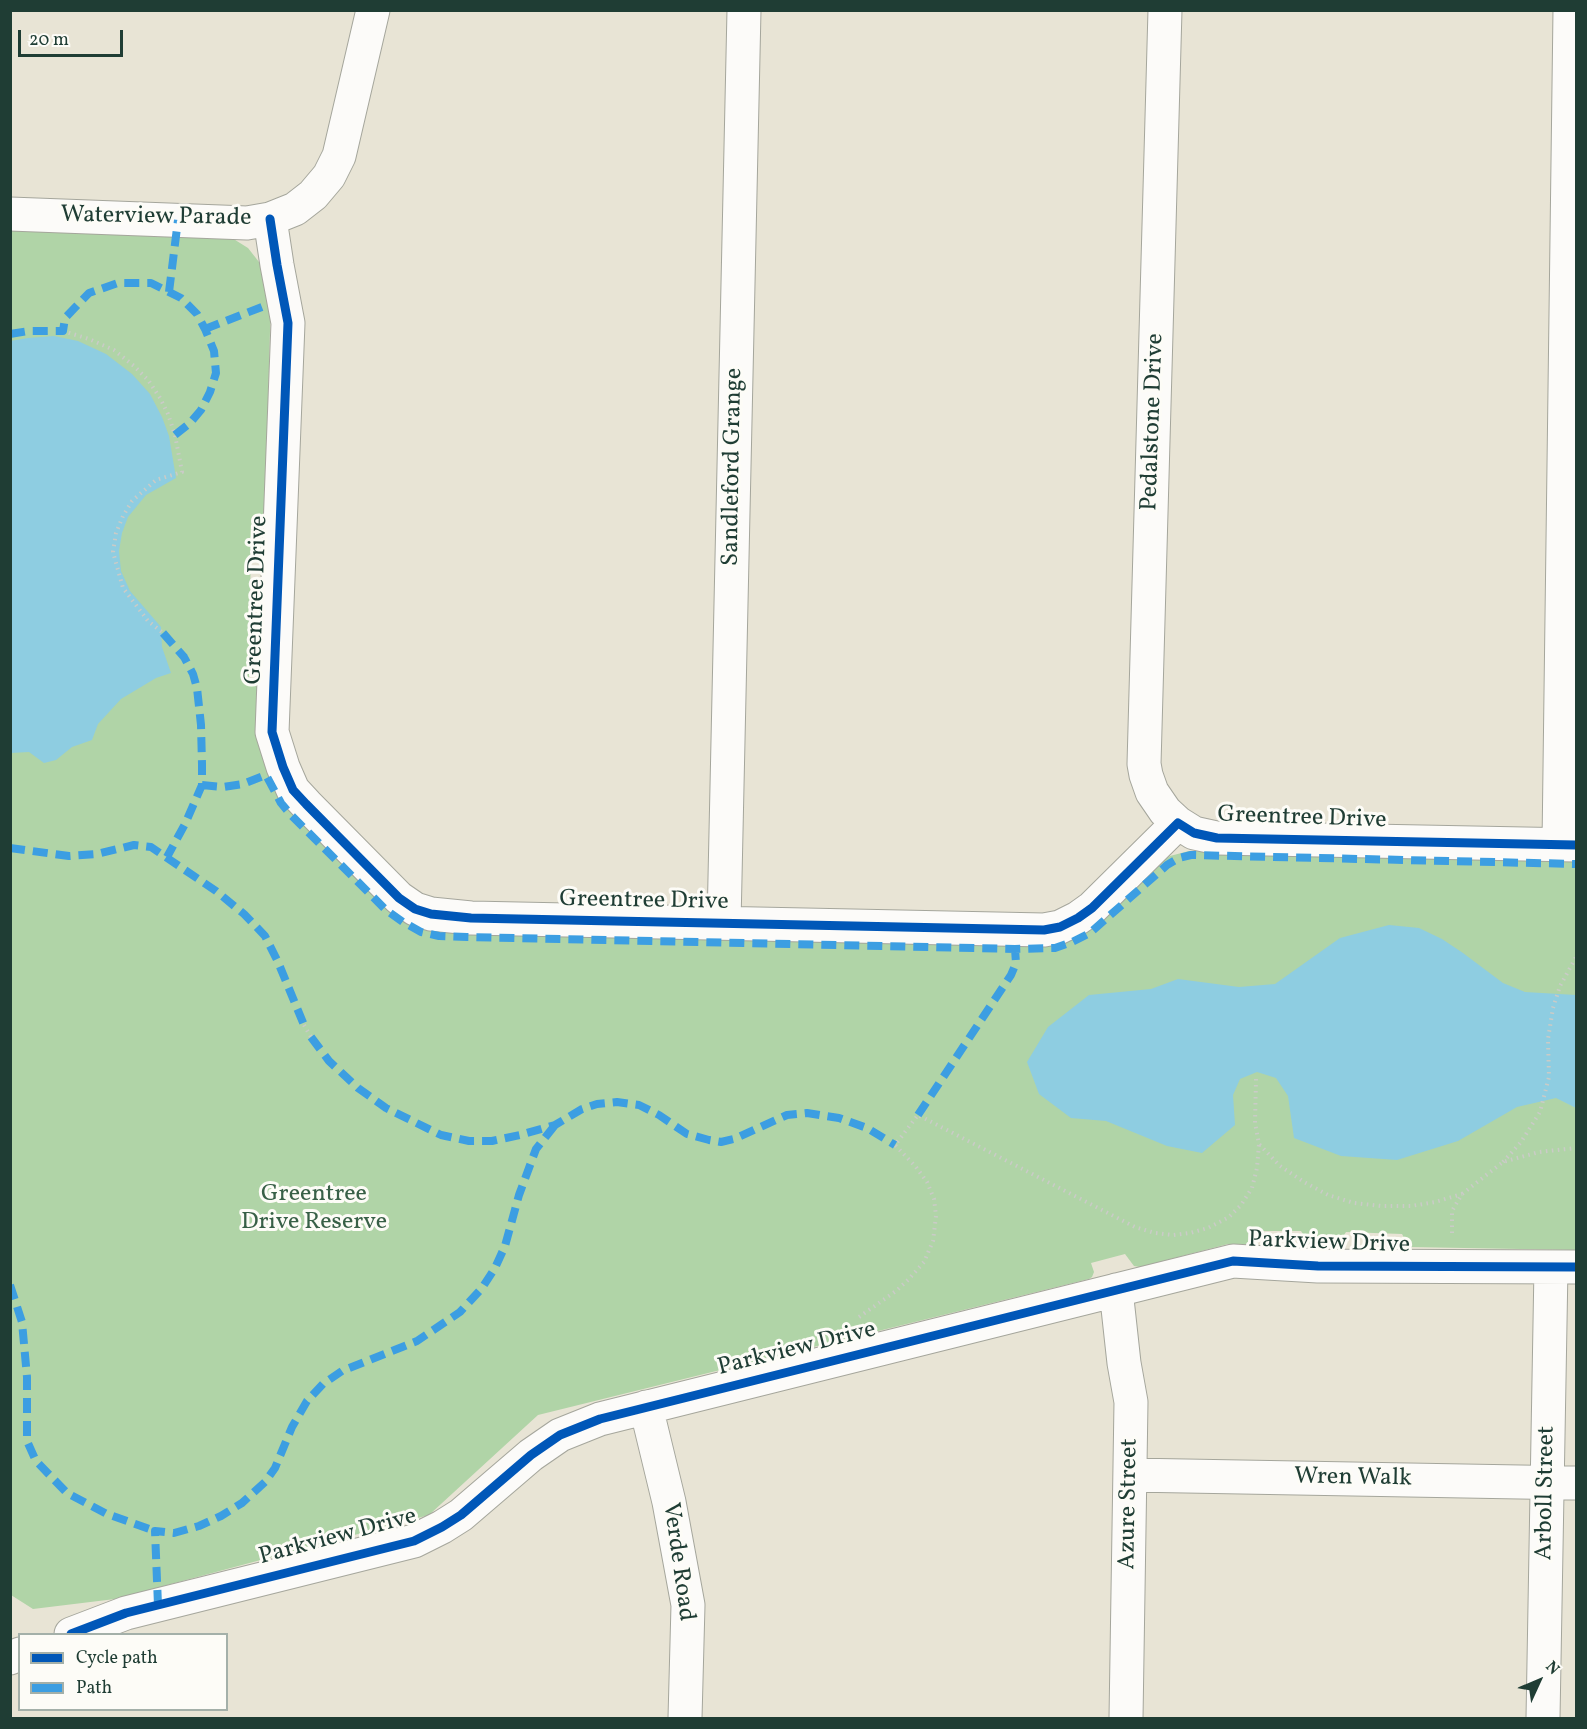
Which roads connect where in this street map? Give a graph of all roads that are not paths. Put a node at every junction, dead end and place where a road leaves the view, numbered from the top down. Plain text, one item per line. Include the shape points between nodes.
1 (373, 10) edge
2 (744, 10) edge
3 (1166, 10) edge
4 (1570, 10) edge
5 (10, 214) edge
6 (270, 219) junction
7 (1178, 823) junction
8 (1568, 844) edge
9 (724, 923) junction
10 (1564, 1267) edge
11 (1116, 1290) junction
12 (646, 1407) junction
13 (1130, 1475) junction
14 (1562, 1483) edge
15 (76, 1633) edge
16 (685, 1719) edge
17 (1126, 1719) edge
18 (1543, 1719) edge

1 - 6 street, Waterview Parade via 339,156 313,195 295,209
2 - 9 street, Sandleford Grange
3 - 7 street, Pedalstone Drive via 1144,764 1152,792
4 - 8 street
5 - 6 street, Waterview Parade via 248,223
6 - 9 street, Greentree Drive via 288,323 272,732 293,790 399,898 431,914
7 - 8 street, Greentree Drive via 1194,833 1217,838
7 - 9 street, Greentree Drive via 1092,908 1060,927 1015,930
10 - 11 street, Parkview Drive via 1318,1266 1233,1261
10 - 14 street, Arboll Street
11 - 12 street, Parkview Drive
11 - 13 street, Azure Street via 1131,1402
12 - 15 street, Parkview Drive via 560,1435 460,1515 414,1541 126,1613
12 - 16 street, Verde Road via 688,1605
13 - 14 street, Wren Walk
13 - 17 street, Azure Street
14 - 18 street, Arboll Street

